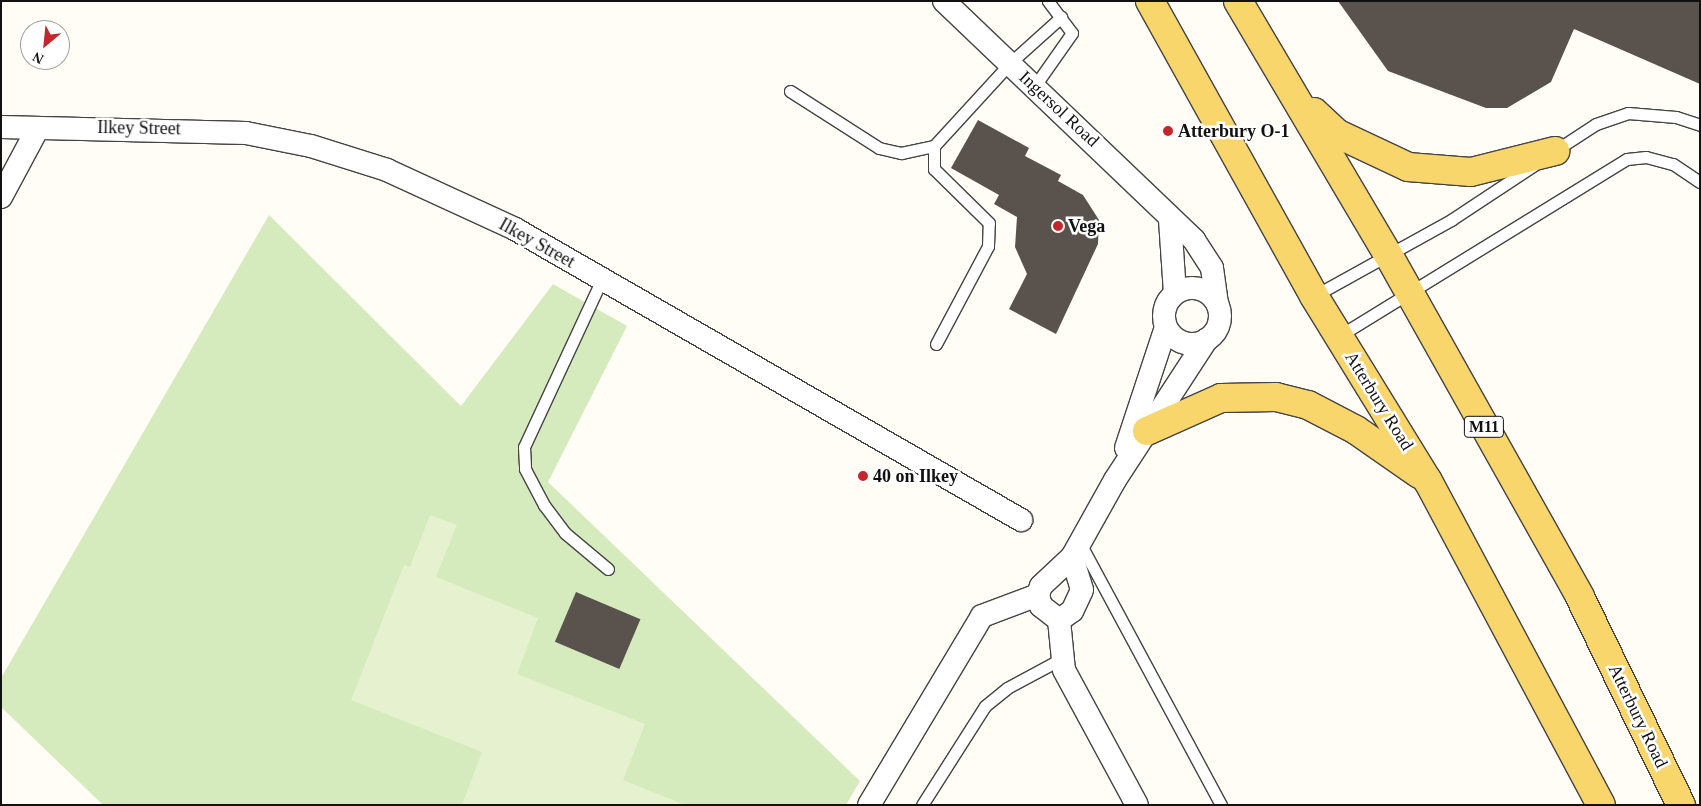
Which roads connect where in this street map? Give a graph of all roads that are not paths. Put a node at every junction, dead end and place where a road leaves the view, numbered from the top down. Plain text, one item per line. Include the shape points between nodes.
1 (944, 1) edge
2 (1048, 1) edge
3 (1150, 1) edge
4 (1238, 1) edge
5 (1061, 17) junction
6 (1010, 63) junction
7 (1034, 87) junction
8 (790, 91) dead end
9 (1298, 98) junction
10 (1700, 125) edge
11 (1, 127) edge
12 (38, 128) junction
13 (934, 146) junction
14 (1556, 151) junction
15 (1700, 182) edge
16 (1, 197) edge
17 (1170, 220) junction
18 (1389, 256) junction
19 (602, 279) junction
20 (1175, 293) junction
21 (1314, 296) junction
22 (1410, 296) junction
23 (1217, 304) junction
24 (1166, 327) junction
25 (1340, 336) junction
26 (1207, 339) junction
27 (936, 344) dead end
28 (1147, 431) junction
29 (1115, 480) junction
30 (1428, 481) junction
31 (1021, 520) dead end
32 (1075, 550) junction
33 (608, 569) dead end
34 (1038, 596) junction
35 (1059, 620) junction
36 (1061, 659) junction
37 (869, 805) edge
38 (922, 805) edge
39 (1137, 805) edge
40 (1221, 805) edge
41 (1601, 805) edge
42 (1681, 805) edge

1 - 6 street, Ingersol Road
2 - 5 lane
3 - 21 main road, Atterbury Road
4 - 9 main road, Atterbury Road / M11
5 - 6 lane
5 - 7 lane via 1069,26 1071,38
6 - 7 street, Ingersol Road
6 - 13 lane
7 - 17 street, Ingersol Road via 1136,181
8 - 13 lane via 879,148 902,153
9 - 14 main road via 1338,134 1408,167 1471,172
9 - 18 main road, Atterbury Road / M11
10 - 14 lane via 1676,117 1628,114 1596,124
11 - 12 street, Ilkey Street
12 - 16 street
12 - 19 street, Ilkey Street via 204,129 319,148 420,184
13 - 27 lane via 934,169 989,223 988,246
14 - 18 lane
15 - 22 lane via 1673,164 1646,156 1627,159 1595,174
17 - 20 street
17 - 23 street, Ingersol Road via 1194,240 1208,260
18 - 21 lane
18 - 22 main road, Atterbury Road / M11
19 - 31 street, Ilkey Street
19 - 33 lane via 524,448 525,469 544,505 565,533
20 - 23 street via 1199,288
20 - 24 street via 1164,312
21 - 25 main road, Atterbury Road
22 - 25 lane
22 - 42 main road, Atterbury Road / M11 via 1580,598
23 - 26 street via 1219,323
24 - 26 street via 1179,341
24 - 29 street
25 - 30 main road, Atterbury Road
26 - 28 street
28 - 29 street
28 - 30 main road via 1221,398 1276,397 1308,405 1356,430
29 - 32 street
30 - 41 main road, Atterbury Road
32 - 34 street via 1050,574
32 - 35 street via 1082,590 1072,611
32 - 40 lane
34 - 35 street via 1041,606
34 - 37 street via 982,616
35 - 36 street
36 - 38 lane via 1007,688 985,706
36 - 39 street via 1077,700

